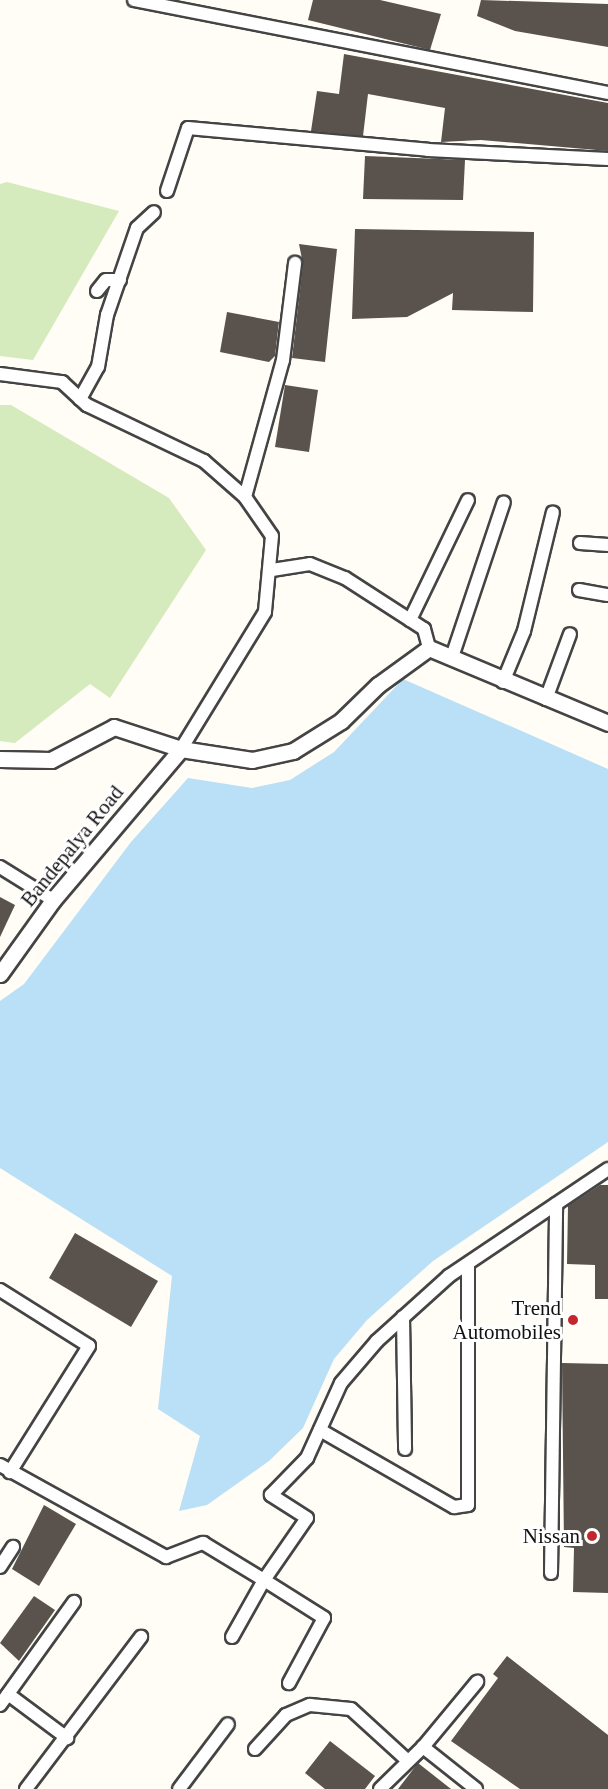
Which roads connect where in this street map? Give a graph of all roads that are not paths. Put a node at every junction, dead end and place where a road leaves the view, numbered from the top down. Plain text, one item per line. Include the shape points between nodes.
1 (134, 0) edge
2 (608, 93) edge
3 (608, 159) edge
4 (167, 191) dead end
5 (154, 212) dead end
6 (295, 263) dead end
7 (120, 280) junction
8 (98, 291) dead end
9 (0, 374) edge
10 (80, 399) junction
11 (245, 498) junction
12 (468, 500) dead end
13 (504, 502) dead end
14 (553, 512) dead end
15 (580, 543) dead end
16 (608, 545) edge
17 (272, 570) junction
18 (579, 590) dead end
19 (608, 595) edge
20 (410, 620) junction
21 (570, 634) dead end
22 (429, 648) junction
23 (452, 657) junction
24 (503, 682) junction
25 (546, 699) junction
26 (608, 723) edge
27 (181, 749) junction
28 (0, 759) edge
29 (0, 867) edge
30 (53, 900) junction
31 (0, 974) edge
32 (608, 1169) edge
33 (556, 1204) junction
34 (468, 1264) junction
35 (0, 1290) edge
36 (403, 1317) junction
37 (320, 1431) junction
38 (405, 1449) dead end
39 (5, 1468) edge
40 (13, 1547) dead end
41 (0, 1567) edge
42 (551, 1573) dead end
43 (264, 1581) junction
44 (74, 1602) dead end
45 (141, 1637) dead end
46 (232, 1637) dead end
47 (477, 1682) dead end
48 (289, 1683) dead end
49 (8, 1694) junction
50 (0, 1705) edge
51 (228, 1724) dead end
52 (67, 1738) junction
53 (423, 1747) junction
54 (255, 1749) dead end
55 (408, 1761) junction
56 (26, 1789) edge
57 (179, 1789) edge
58 (380, 1789) edge
59 (476, 1789) edge

1 - 2 street
3 - 4 street via 428,150 188,128
5 - 7 street via 137,228
6 - 11 street via 283,360
7 - 8 street via 106,280
7 - 10 street via 106,315 98,367
9 - 10 street via 62,382
10 - 11 street via 204,461
11 - 17 street via 272,536
12 - 20 street
13 - 23 street
14 - 24 street via 524,631
15 - 16 street
17 - 20 street via 310,564 345,578
17 - 27 street via 265,612
18 - 19 street
20 - 22 street via 424,628
21 - 25 street
22 - 23 street
22 - 27 street via 378,685 341,721 293,751 252,760
23 - 24 street
24 - 25 street
25 - 26 street
27 - 28 street via 114,727 51,760
27 - 30 street, Bandepalya Road
29 - 30 street
30 - 31 street, Bandepalya Road
32 - 33 street
33 - 34 street
33 - 42 street
34 - 36 street
34 - 37 street via 468,1505 454,1507
35 - 39 street via 89,1346
36 - 37 street via 341,1383
36 - 38 street
37 - 43 street via 308,1458 271,1495 308,1518
39 - 43 street via 118,1534 166,1557 203,1542
40 - 41 street
43 - 46 street
43 - 48 street via 324,1618
44 - 49 street
45 - 52 street
47 - 53 street
49 - 50 street
49 - 52 street
51 - 57 street
52 - 56 street
53 - 55 street
53 - 59 street
54 - 55 street via 286,1715 310,1705 351,1709
55 - 58 street

